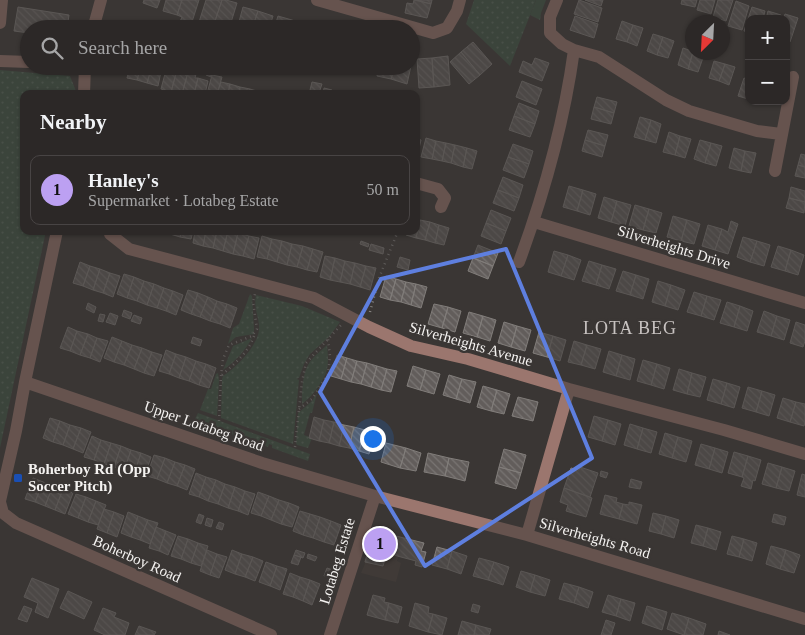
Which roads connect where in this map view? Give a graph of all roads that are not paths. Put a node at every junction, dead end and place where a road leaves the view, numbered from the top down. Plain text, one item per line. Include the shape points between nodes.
1 (2, 0) edge
2 (101, 0) edge
3 (317, 0) edge
4 (460, 0) edge
5 (557, 0) edge
6 (95, 20) edge
7 (387, 20) edge
8 (0, 23) edge
9 (420, 29) edge
10 (574, 50) junction
11 (0, 60) edge
12 (20, 61) edge
13 (85, 75) edge
14 (793, 77) dead end
15 (84, 90) edge
16 (781, 134) junction
17 (775, 171) dead end
18 (420, 184) edge
19 (442, 207) dead end
20 (534, 222) junction
21 (56, 235) edge
22 (111, 235) edge
23 (519, 262) dead end
24 (805, 303) edge
25 (25, 382) junction
26 (569, 389) junction
27 (805, 454) edge
28 (375, 496) junction
29 (1, 510) edge
30 (527, 535) junction
31 (805, 619) edge
32 (270, 635) edge
33 (330, 635) edge

1 - 8 street
2 - 6 street
3 - 7 street
4 - 9 street via 458,11 447,28 433,33
5 - 10 street via 550,17 550,33
10 - 16 street via 599,57 689,111 757,131
10 - 20 street via 552,158
11 - 12 street
13 - 15 street
14 - 16 street
16 - 17 street
18 - 19 street via 438,189 444,198
20 - 23 street
20 - 24 street, Silverheights Drive
21 - 25 street, Boherboy Road
22 - 26 street, Silverheights Avenue via 129,249 314,298 411,346
25 - 28 street, Upper Lotabeg Road via 262,463
25 - 29 street, Boherboy Road
26 - 27 street, Silverheights Avenue
26 - 30 street
28 - 30 street, Silverheights Road
28 - 33 street, Lotabeg Estate
29 - 32 street, Boherboy Road via 16,523
30 - 31 street, Silverheights Road

